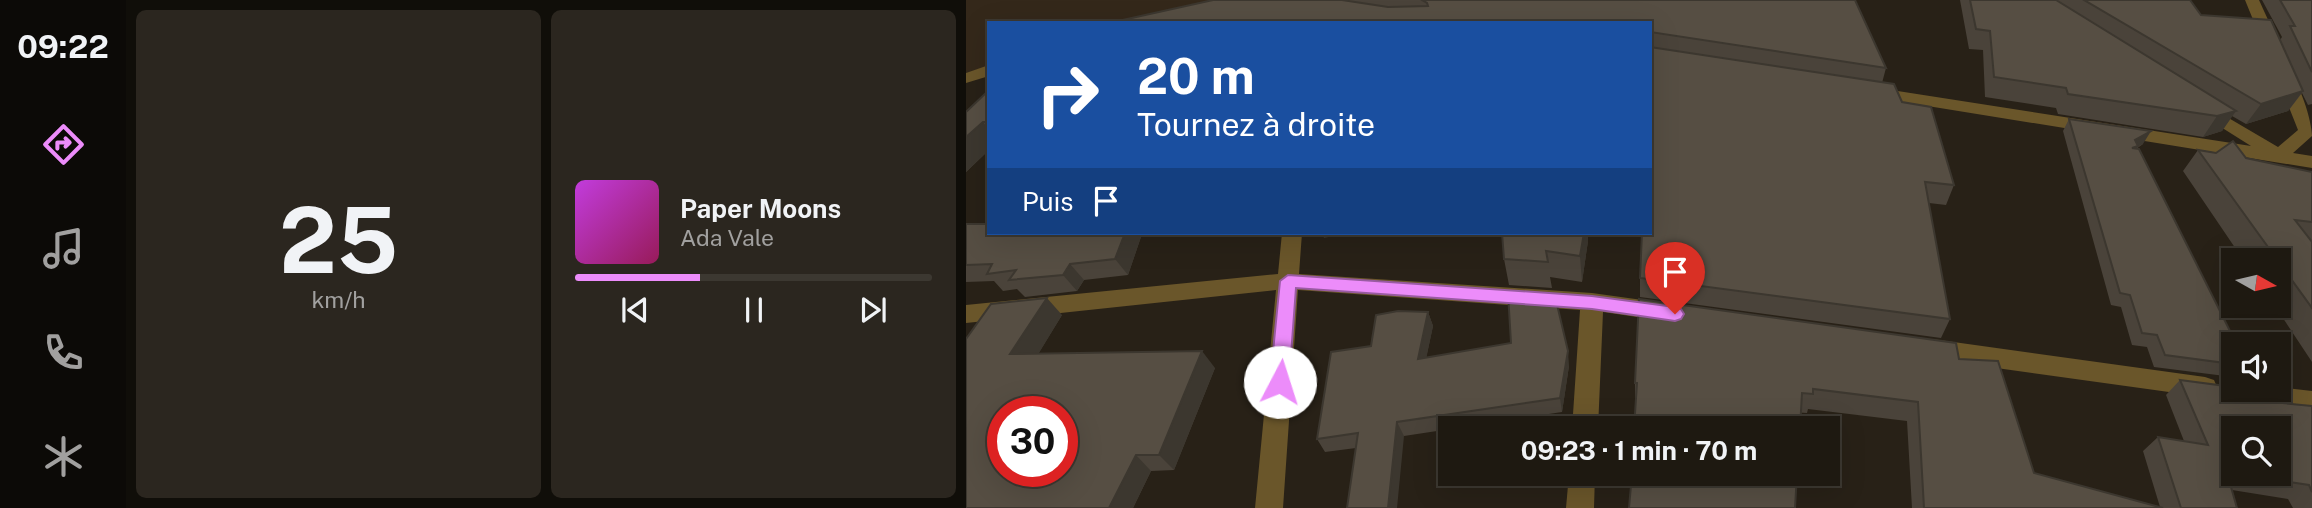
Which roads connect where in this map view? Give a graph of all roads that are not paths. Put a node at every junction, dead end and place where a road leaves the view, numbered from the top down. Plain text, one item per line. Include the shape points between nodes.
1 (2252, 0) edge
2 (987, 71) edge
3 (966, 78) edge
4 (1855, 90) edge
5 (2188, 99) edge
6 (2279, 156) junction
7 (2312, 162) edge
8 (2304, 183) edge
9 (1292, 235) edge
10 (1288, 281) junction
11 (1592, 302) junction
12 (966, 314) edge
13 (1689, 316) edge
14 (1910, 346) edge
15 (2312, 401) edge
16 (1586, 416) edge
17 (1581, 486) edge
18 (1269, 508) edge
19 (1580, 508) edge

1 - 6 street via 2307,131
2 - 3 street
4 - 6 street
5 - 6 street
6 - 7 street
6 - 8 street
9 - 10 street
10 - 11 street
10 - 12 street
10 - 18 street
11 - 13 street
11 - 16 street
14 - 15 street
17 - 19 street

